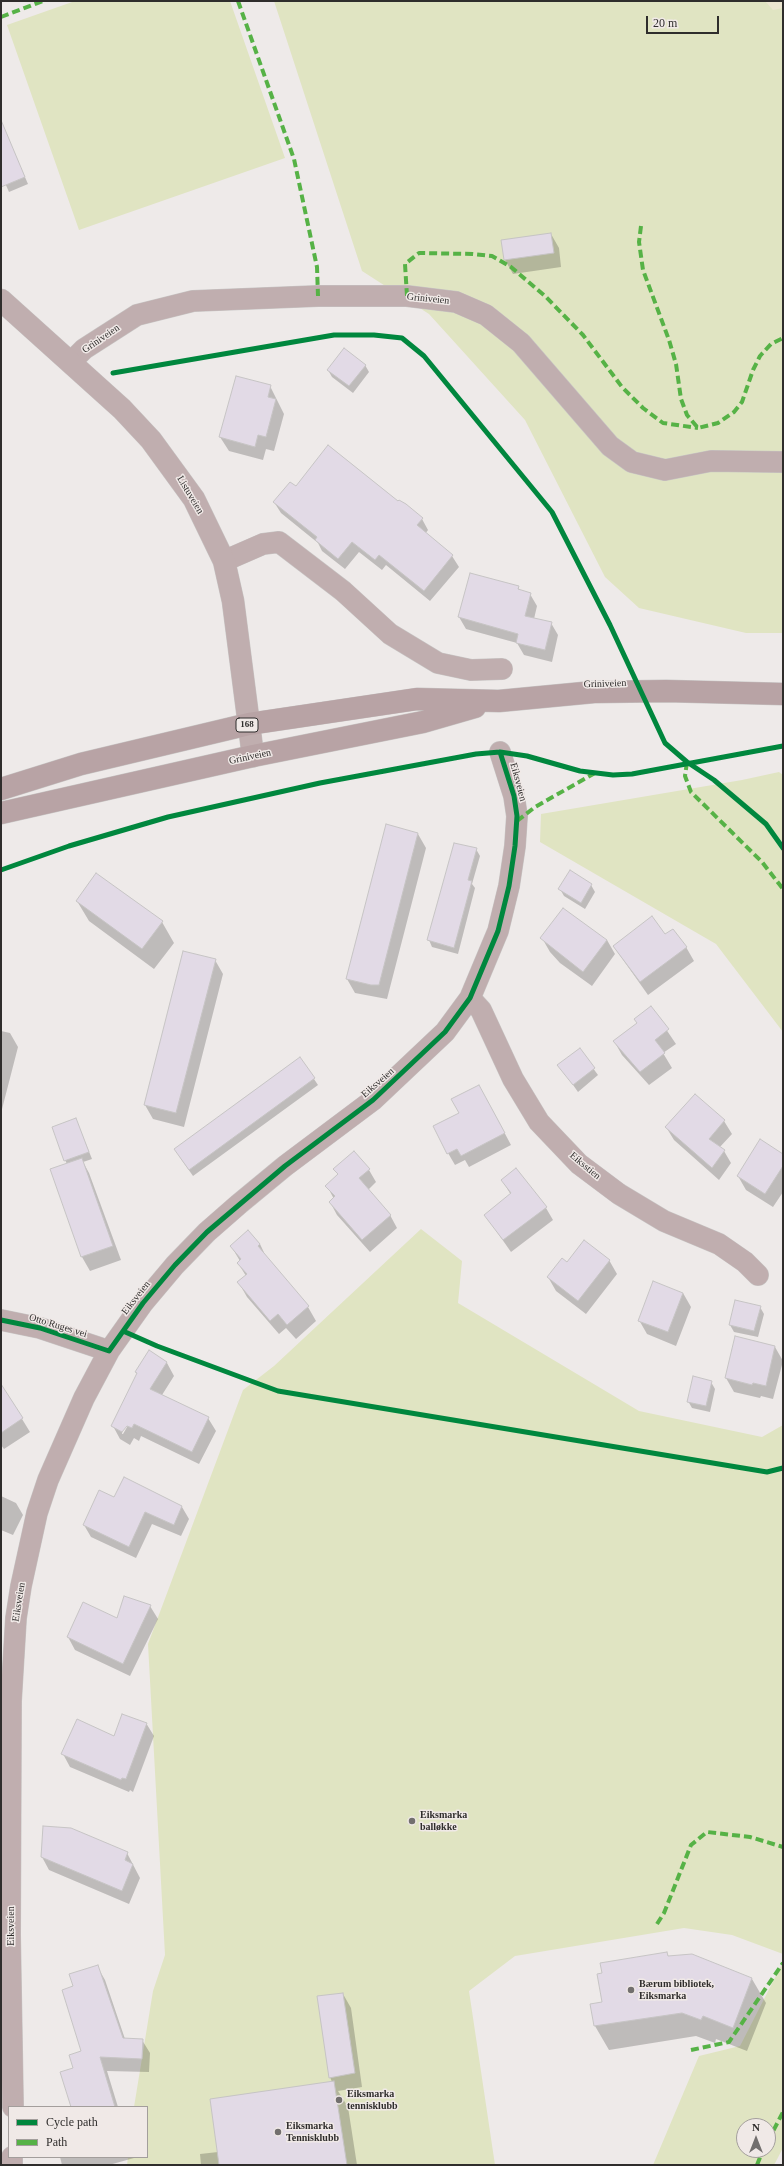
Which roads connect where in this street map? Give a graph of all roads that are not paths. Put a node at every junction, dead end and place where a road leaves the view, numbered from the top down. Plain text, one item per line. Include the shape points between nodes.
1 (1, 300) edge
2 (71, 362) junction
3 (783, 462) edge
4 (224, 561) junction
5 (502, 669) dead end
6 (783, 694) edge
7 (500, 701) junction
8 (249, 724) junction
9 (500, 752) dead end
10 (253, 756) junction
11 (1, 789) edge
12 (1, 813) edge
13 (470, 998) junction
14 (758, 1275) dead end
15 (1, 1320) edge
16 (109, 1351) junction
17 (13, 2106) edge

1 - 2 street, Listuveien
2 - 3 street, Griniveien via 84,349 137,315 192,301 318,296 407,296 456,302 486,315 521,344 610,446 632,462 665,470 711,461
2 - 4 street, Listuveien via 122,409 176,471 194,499
4 - 5 street via 263,544 279,542 343,592 390,634 438,663 471,670
4 - 8 street, Listuveien via 233,601
6 - 7 main road, Griniveien / 168 via 594,692
7 - 8 main road, Griniveien / 168 via 416,699
7 - 10 main road, Griniveien / 168 via 423,722
8 - 10 street, Listuveien
8 - 11 main road, Griniveien / 168 via 81,764
9 - 13 street, Eiksveien via 514,796 517,816 515,846 498,932
10 - 12 main road, Griniveien / 168
13 - 14 street, Eiksstien via 481,1010 513,1079 539,1122 579,1164 619,1194 664,1221 719,1244 745,1262
13 - 16 street, Eiksveien via 445,1032 373,1100 285,1166 207,1232 142,1303
15 - 16 street, Otto Ruges vei via 40,1328
16 - 17 street, Eiksveien via 84,1398 48,1480 29,1546 16,1618 11,1701 10,1935

